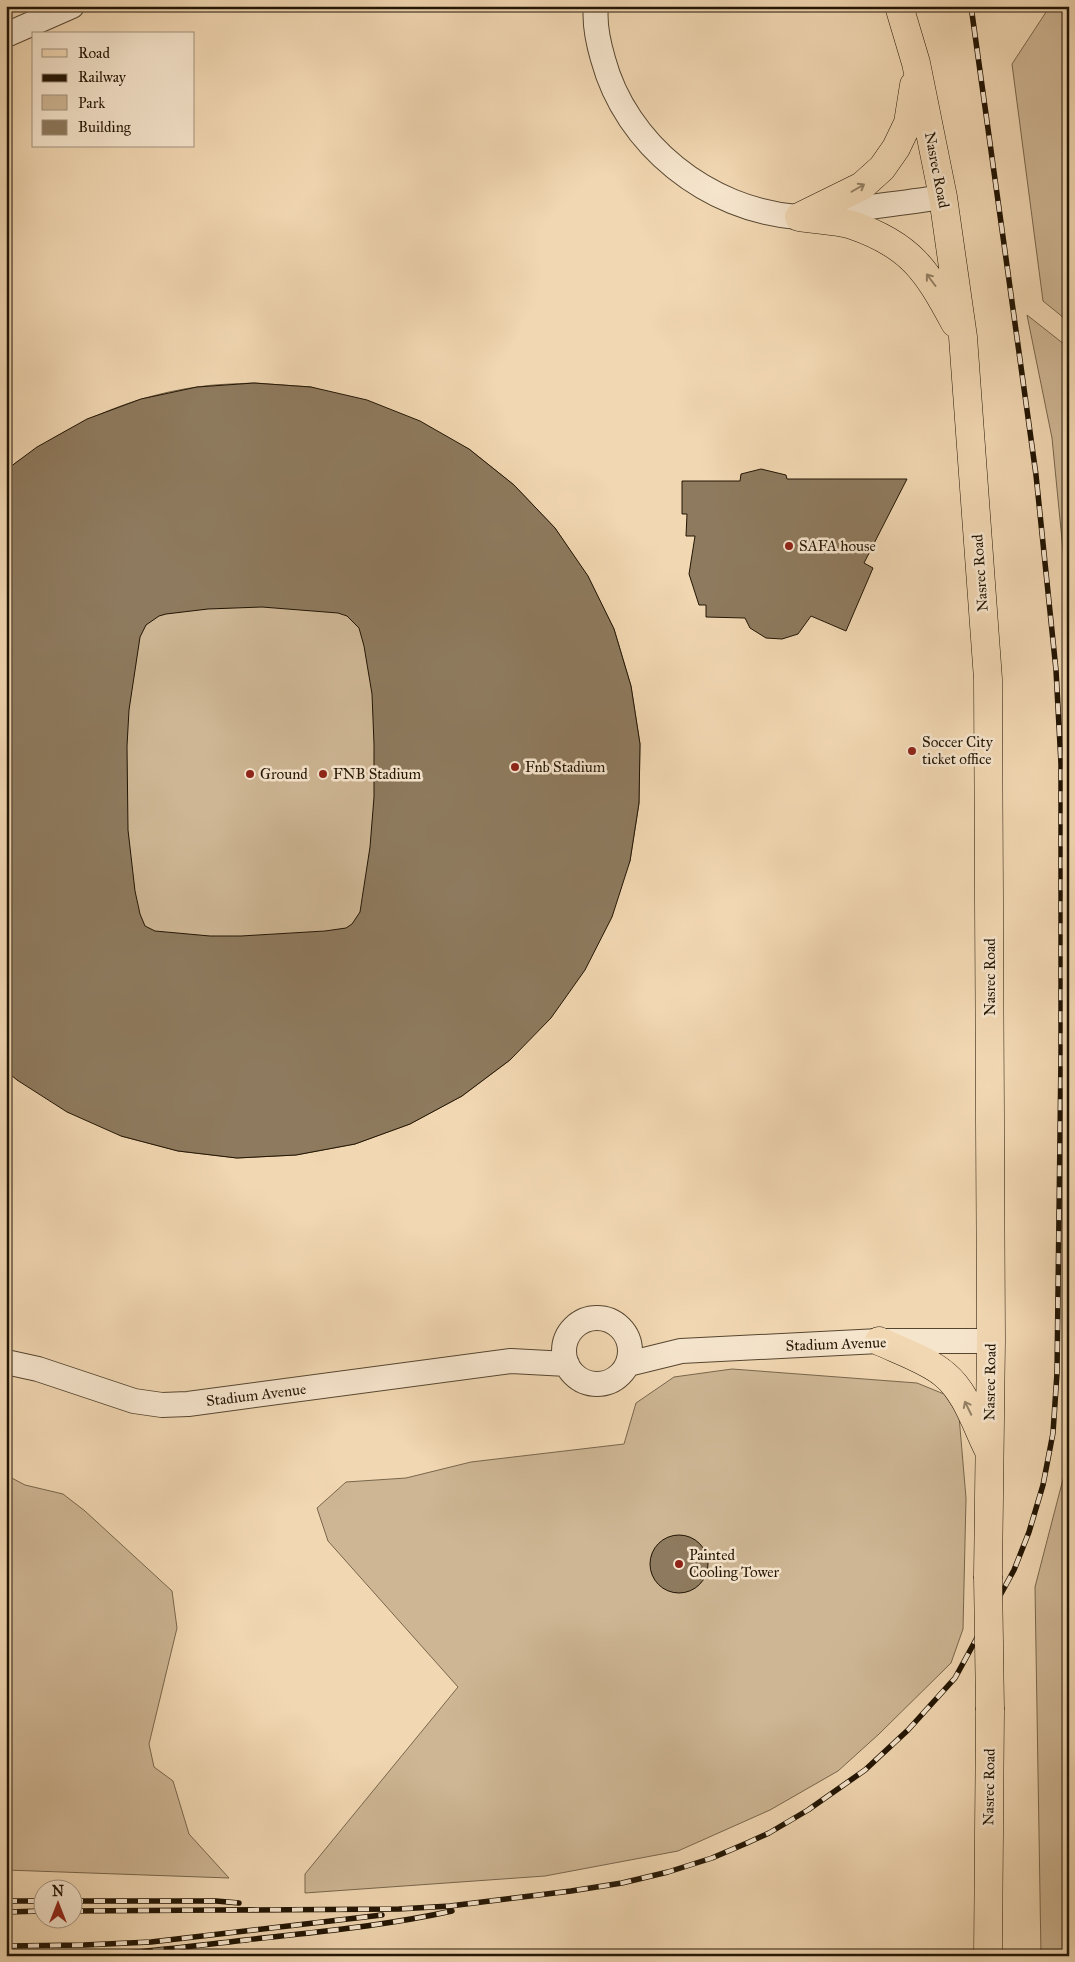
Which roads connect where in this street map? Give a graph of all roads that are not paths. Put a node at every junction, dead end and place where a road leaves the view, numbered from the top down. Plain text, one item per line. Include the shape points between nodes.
1 (72, 6) edge
2 (596, 6) edge
3 (899, 6) edge
4 (6, 35) edge
5 (916, 63) junction
6 (944, 196) junction
7 (799, 217) junction
8 (963, 337) junction
9 (879, 1341) junction
10 (991, 1341) junction
11 (566, 1353) junction
12 (628, 1353) junction
13 (6, 1362) edge
14 (989, 1452) junction
15 (986, 1928) junction
16 (972, 1956) edge
17 (988, 1956) edge

1 - 4 street
2 - 7 street via 597,38 606,70 620,103 658,153 691,179 729,201 758,211
3 - 5 main road, Nasrec Road
5 - 6 main road, Nasrec Road
7 -> 5 main road via 862,186 882,168 908,123
6 - 7 street
6 - 8 main road, Nasrec Road
8 -> 7 main road via 934,284 917,262 898,247 851,225
8 - 10 main road, Nasrec Road via 988,679
9 - 10 street, Stadium Avenue
9 - 12 street, Stadium Avenue
14 -> 9 main road via 960,1393 949,1378 938,1369
10 - 14 main road, Nasrec Road
11 - 12 street via 572,1373 591,1384 602,1384 622,1374
11 - 12 street via 570,1332 586,1320 596,1318 616,1324 624,1332
11 - 13 street, Stadium Avenue via 162,1405 134,1401 38,1369
14 - 15 main road, Nasrec Road, bridge via 990,1710
15 - 16 main road
15 - 17 main road, Nasrec Road

